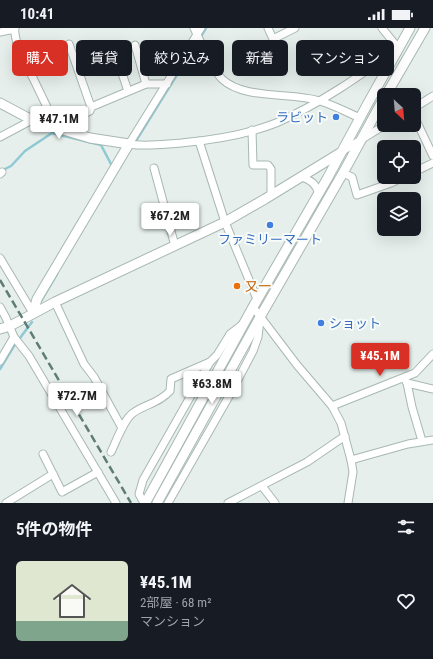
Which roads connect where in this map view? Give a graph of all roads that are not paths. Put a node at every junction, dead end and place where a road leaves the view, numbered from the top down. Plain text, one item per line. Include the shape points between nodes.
1 (14, 28) edge
2 (201, 28) edge
3 (268, 28) edge
4 (295, 28) edge
5 (382, 28) edge
6 (410, 28) edge
7 (425, 28) edge
8 (0, 32) edge
9 (197, 36) edge
10 (69, 44) dead end
11 (135, 44) dead end
12 (398, 48) junction
13 (123, 76) edge
14 (146, 84) junction
15 (167, 84) junction
16 (391, 88) edge
17 (128, 91) junction
18 (433, 96) edge
19 (320, 101) junction
20 (0, 103) edge
21 (421, 104) edge
22 (91, 107) junction
23 (377, 111) edge
24 (360, 118) junction
25 (32, 120) junction
26 (57, 128) junction
27 (252, 130) junction
28 (377, 130) edge
29 (421, 131) edge
30 (0, 137) edge
31 (361, 140) junction
32 (199, 141) junction
33 (132, 144) junction
34 (341, 152) junction
35 (433, 156) edge
36 (433, 163) edge
37 (154, 168) dead end
38 (421, 169) edge
39 (343, 173) junction
40 (301, 177) junction
41 (388, 184) edge
42 (319, 194) junction
43 (271, 195) junction
44 (225, 222) junction
45 (175, 246) junction
46 (0, 258) edge
47 (55, 302) junction
48 (255, 303) junction
49 (0, 307) edge
50 (33, 313) junction
51 (260, 317) junction
52 (244, 323) junction
53 (10, 326) junction
54 (0, 329) edge
55 (16, 340) junction
56 (433, 354) edge
57 (0, 360) edge
58 (210, 362) junction
59 (405, 380) junction
60 (433, 389) edge
61 (332, 406) junction
62 (122, 428) junction
63 (345, 436) junction
64 (433, 440) edge
65 (422, 441) junction
66 (111, 452) dead end
67 (43, 454) dead end
68 (351, 460) junction
69 (98, 472) junction
70 (53, 474) junction
71 (262, 486) junction
72 (145, 501) edge
73 (6, 503) edge
74 (116, 503) edge
75 (156, 503) edge
76 (168, 503) edge
77 (228, 503) edge
78 (275, 503) edge
79 (348, 503) edge

1 - 8 street
1 - 26 street via 18,50
2 - 9 street
3 - 4 street via 273,39
5 - 12 street
6 - 12 street
7 - 16 street
9 - 15 street
9 - 19 street via 217,73 228,84 259,93
10 - 22 street
11 - 14 street
12 - 19 street
12 - 24 street
13 - 17 street
14 - 15 street
14 - 17 street
15 - 33 street
17 - 22 street
18 - 21 street
19 - 24 street
19 - 27 street via 275,123
20 - 25 street
22 - 26 street via 90,111
23 - 31 street
24 - 34 street
25 - 26 street
25 - 30 street
26 - 33 street via 90,138
27 - 32 street
27 - 43 street via 253,165 268,166 271,169
28 - 31 street
29 - 35 street
31 - 34 street
31 - 39 street
32 - 33 street via 160,145
32 - 44 street
33 - 50 street via 37,299
34 - 40 street
34 - 42 street
36 - 38 street
37 - 45 street
39 - 41 street via 352,177 357,195
39 - 51 street
40 - 42 street via 314,183
40 - 43 street
42 - 48 street
43 - 44 street
44 - 45 street
44 - 48 street
45 - 47 street
46 - 50 street
47 - 50 street
47 - 62 street via 84,364
48 - 51 street
48 - 52 street
49 - 53 street
50 - 53 street
51 - 61 street
51 - 75 street
51 - 76 street via 258,337 252,351
52 - 58 street via 230,334
52 - 72 street
53 - 54 street
53 - 55 street
55 - 57 street
55 - 69 street
56 - 59 street
58 - 62 street via 171,380 170,391 164,398 132,414
58 - 72 street via 144,480 139,494
59 - 60 street
59 - 61 street
59 - 65 street
61 - 63 street
62 - 66 street
63 - 68 street
63 - 71 street via 307,462
64 - 65 street
65 - 68 street
67 - 70 street
68 - 79 street via 353,472
69 - 70 street via 62,492
69 - 74 street
70 - 73 street
71 - 77 street
71 - 78 street

